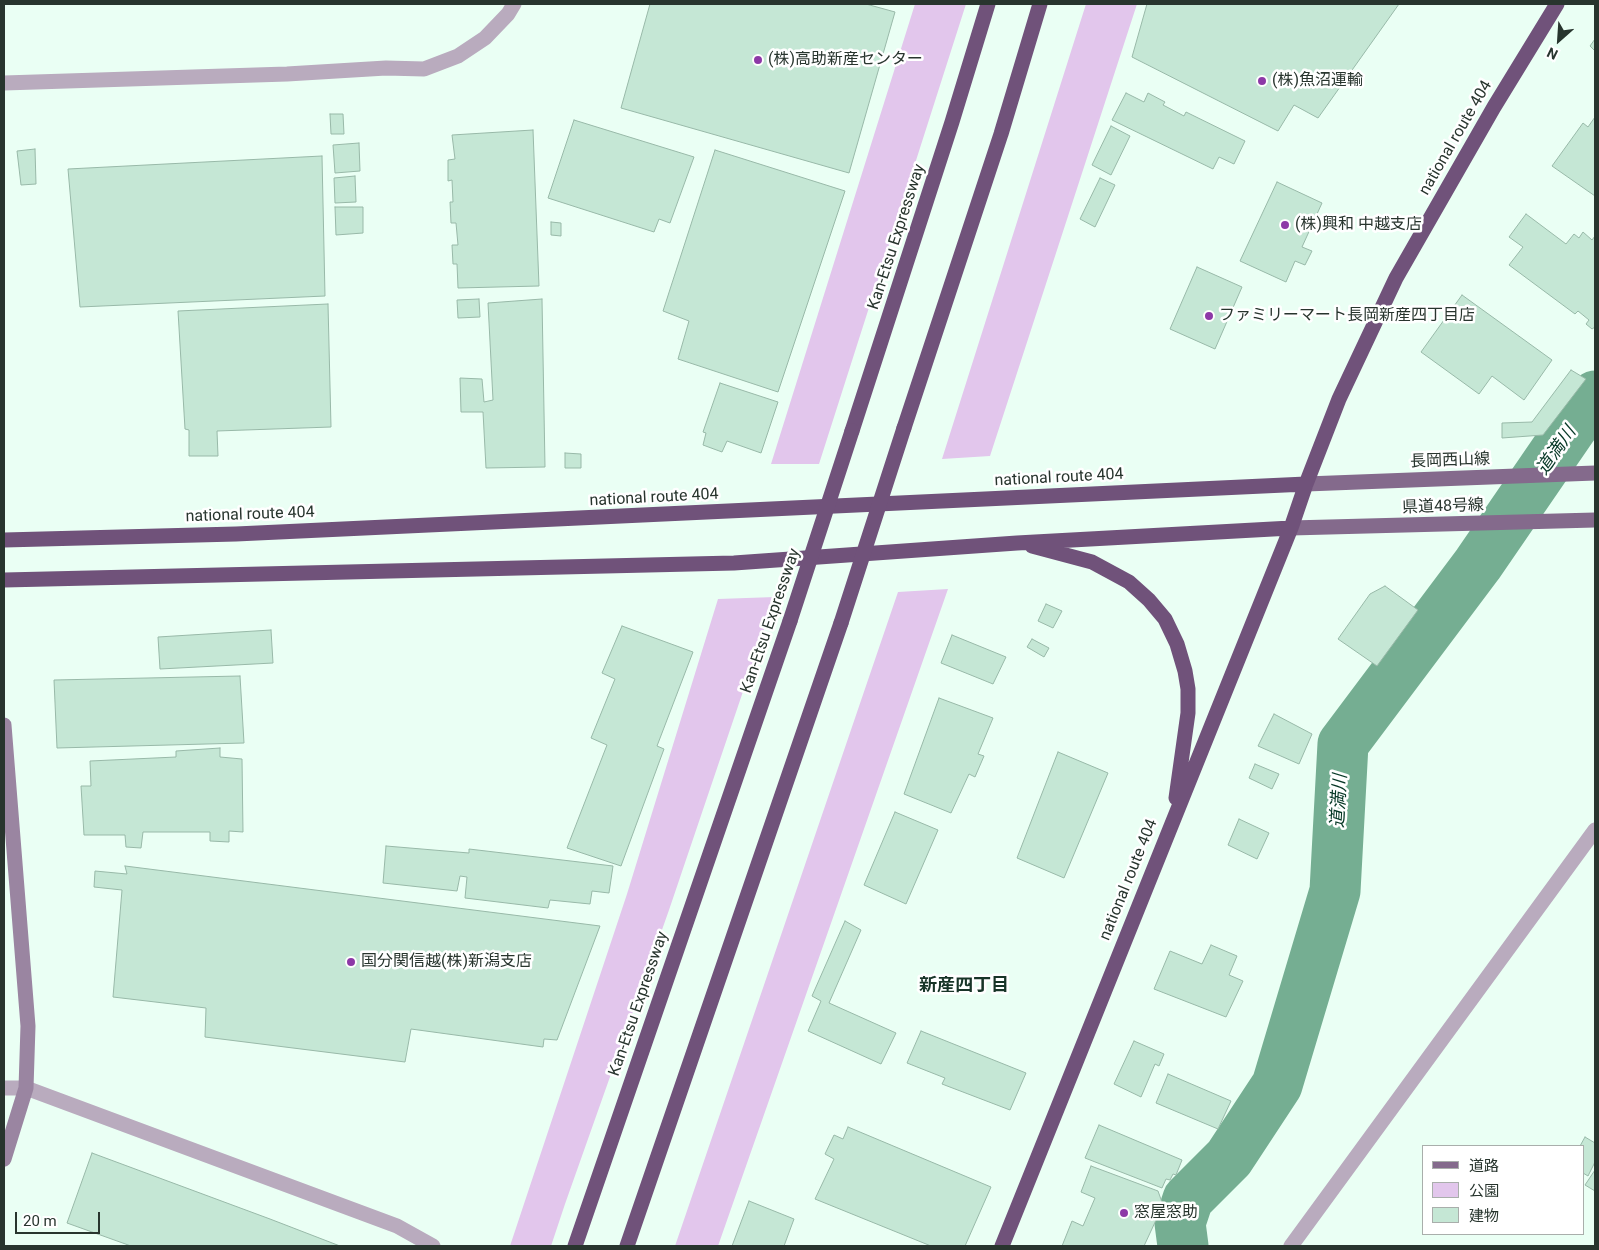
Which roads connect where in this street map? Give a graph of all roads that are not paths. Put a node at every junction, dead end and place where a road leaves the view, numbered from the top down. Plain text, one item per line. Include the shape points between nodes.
1 (514, 4) edge
2 (988, 4) edge
3 (1040, 4) edge
4 (1557, 4) edge
5 (4, 83) edge
6 (1595, 473) edge
7 (1306, 484) junction
8 (1595, 520) edge
9 (1291, 528) junction
10 (4, 540) edge
11 (1017, 542) junction
12 (4, 580) edge
13 (4, 725) edge
14 (1172, 822) junction
15 (1595, 830) edge
16 (4, 1088) edge
17 (26, 1088) junction
18 (4, 1159) edge
19 (433, 1246) edge
20 (574, 1246) edge
21 (627, 1246) edge
22 (1002, 1246) edge
23 (1291, 1246) edge

1 - 5 street via 485,38 458,56 424,69
2 - 20 highway, Kan-Etsu Expressway, bridge via 790,621
3 - 21 highway, bridge via 998,143 841,623
4 - 7 highway, national route 404 via 1396,278 1338,399
6 - 7 main road, 長岡西山線
7 - 9 highway, national route 404
7 - 10 highway, national route 404 via 246,533
8 - 9 main road, 県道48号線
9 - 11 highway
9 - 14 highway, national route 404
11 - 12 highway via 734,563
11 - 14 highway via 1092,562 1130,582 1165,619 1176,644 1188,689 1188,713
13 - 17 street via 28,1026
14 - 22 highway, national route 404
15 - 23 street
16 - 17 street
17 - 18 street
17 - 19 street via 397,1226

